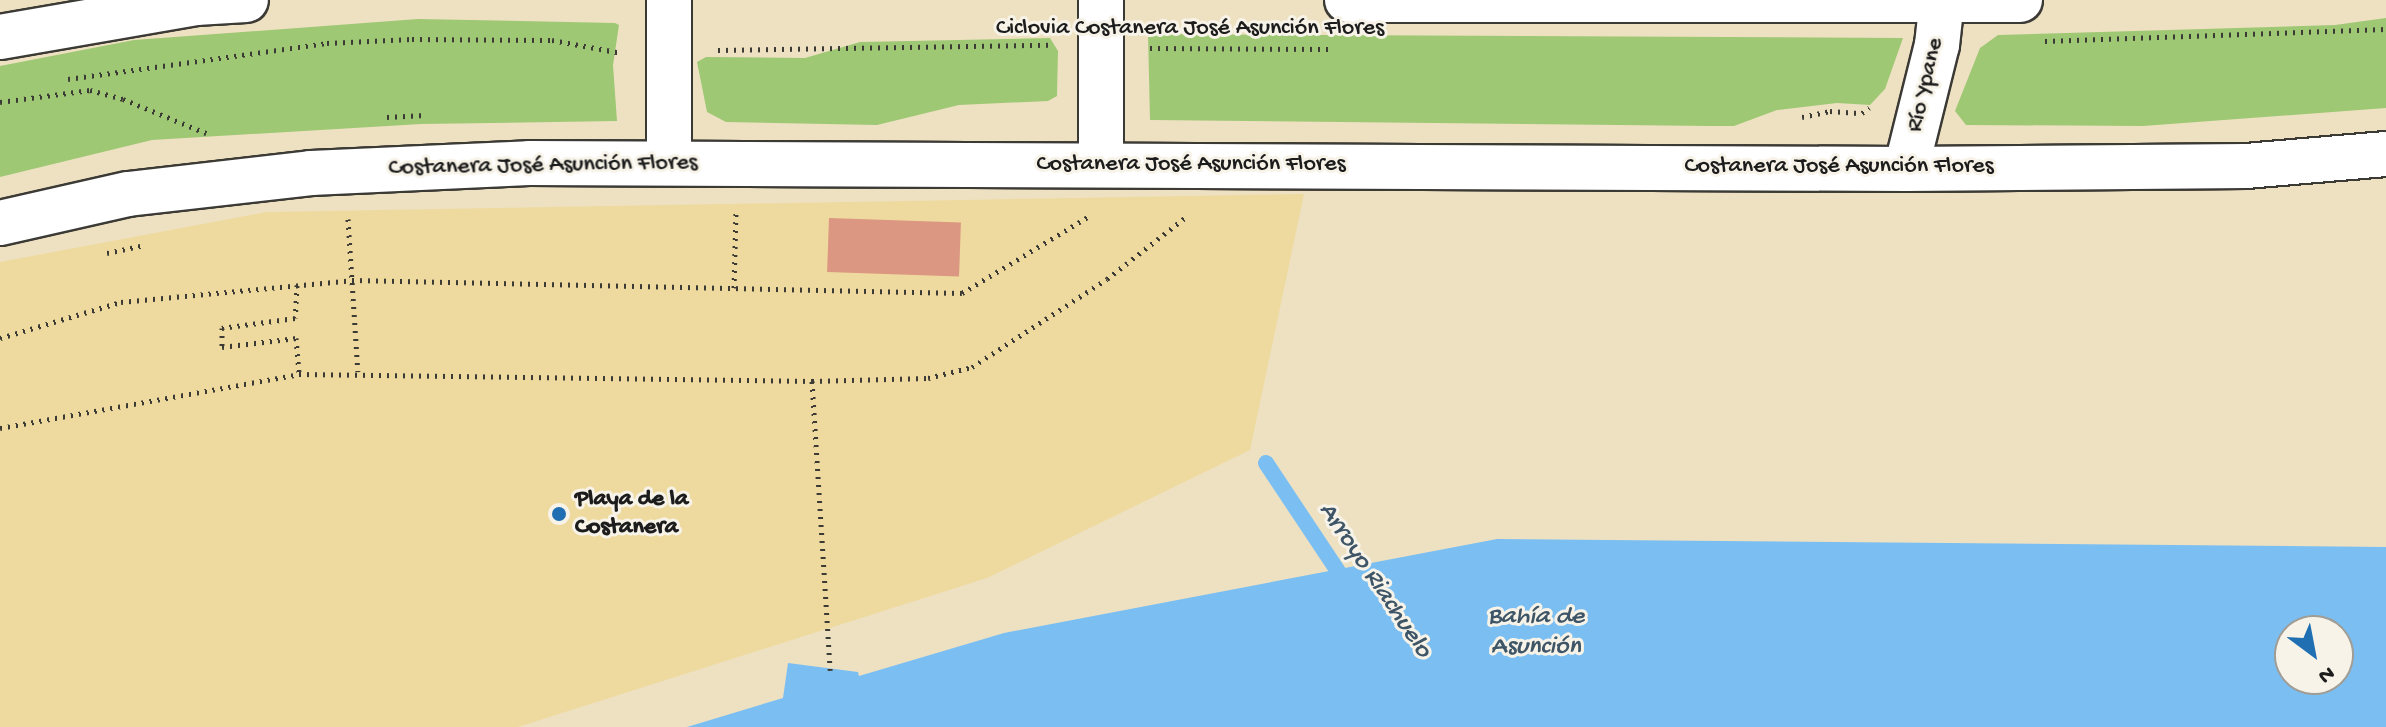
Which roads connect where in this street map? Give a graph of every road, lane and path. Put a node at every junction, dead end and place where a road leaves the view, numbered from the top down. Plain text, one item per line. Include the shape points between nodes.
1 (246, 0) edge
2 (669, 0) edge
3 (1101, 0) edge
4 (1347, 0) edge
5 (1942, 0) edge
6 (2020, 0) edge
7 (1670, 1) edge
8 (2386, 29) edge
9 (0, 37) edge
10 (2031, 42) dead end
11 (1102, 46) junction
12 (1341, 49) dead end
13 (669, 62) junction
14 (60, 80) dead end
15 (0, 102) edge
16 (413, 115) dead end
17 (374, 118) dead end
18 (221, 132) dead end
19 (2386, 154) edge
20 (669, 163) junction
21 (1101, 164) junction
22 (1241, 167) junction
23 (1906, 169) junction
24 (736, 211) dead end
25 (1099, 211) dead end
26 (348, 219) dead end
27 (0, 223) edge
28 (352, 280) junction
29 (297, 285) junction
30 (734, 288) junction
31 (0, 338) edge
32 (358, 372) junction
33 (299, 374) junction
34 (812, 381) junction
35 (0, 428) edge
36 (830, 670) dead end

1 - 9 main road via 196,3
2 - 13 main road
3 - 11 main road
4 - 7 main road
5 - 6 main road
5 - 7 main road
5 - 23 main road, Río Ypane via 1937,45
8 - 10 path
11 - 12 path, Ciclovia Costanera José Asunción Flores
11 - 13 path, Ciclovia Costanera José Asunción Flores via 710,50
11 - 21 main road
13 - 14 path, Ciclovia Costanera José Asunción Flores via 552,40 412,39 327,43
13 - 20 main road
15 - 18 path via 90,90 205,133
16 - 17 path
19 - 23 main road, Costanera José Asunción Flores via 2246,166
20 - 21 main road, Costanera José Asunción Flores
20 - 27 main road, Costanera José Asunción Flores via 311,173 128,194
21 - 22 main road, Costanera José Asunción Flores
22 - 23 main road, Costanera José Asunción Flores
22 - 34 path via 1107,279 972,367 928,378
24 - 30 path
25 - 30 path via 962,293
26 - 28 path
28 - 29 path
28 - 30 path
28 - 32 path
29 - 31 path via 121,302
29 - 33 path via 295,318 222,328 222,347 296,338
32 - 33 path
32 - 34 path
33 - 35 path
34 - 36 path

